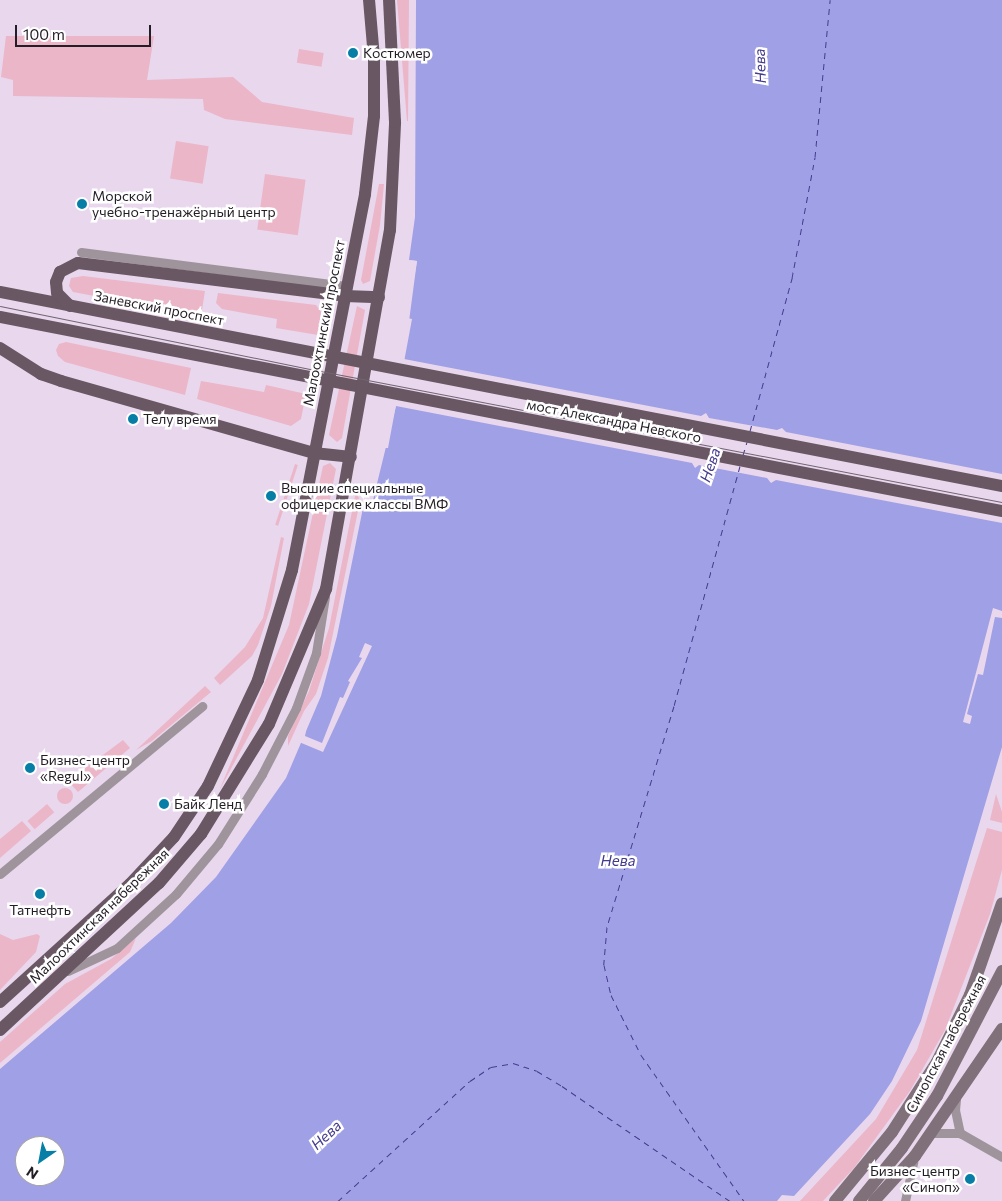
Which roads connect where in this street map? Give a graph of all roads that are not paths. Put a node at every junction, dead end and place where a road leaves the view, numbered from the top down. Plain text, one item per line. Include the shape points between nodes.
1 (369, 0) edge
2 (389, 0) edge
3 (82, 252) dead end
4 (346, 291) junction
5 (0, 292) edge
6 (379, 297) junction
7 (72, 307) junction
8 (0, 317) edge
9 (0, 348) edge
10 (313, 354) joint
11 (315, 448) junction
12 (351, 457) junction
13 (1002, 486) edge
14 (1002, 511) edge
15 (326, 589) junction
16 (269, 648) joint
17 (202, 706) dead end
18 (0, 874) edge
19 (1002, 903) edge
20 (1002, 971) edge
21 (63, 972) junction
22 (0, 1002) edge
23 (1002, 1029) edge
24 (0, 1030) edge
25 (957, 1095) junction
26 (930, 1133) junction
27 (960, 1133) junction
28 (914, 1156) junction
29 (1002, 1157) edge
30 (835, 1201) edge
31 (859, 1201) edge
32 (874, 1201) edge
33 (906, 1201) edge

1 - 4 main road, Малоохтинский проспект via 374,116 365,194
2 - 6 main road via 395,77 394,182
3 - 4 street
4 - 6 main road
4 - 7 main road via 78,263 64,269 56,282 60,297
4 - 11 main road, Малоохтинский проспект
5 - 7 main road, Заневский проспект
6 - 12 main road
7 - 10 main road, Заневский проспект
8 - 14 main road, мост Александра Невского
9 - 11 main road via 42,374 61,381
10 - 13 main road, мост Александра Невского
11 - 12 main road
11 - 16 main road, Малоохтинский проспект via 292,570
12 - 15 main road, Малоохтинская набережная
15 - 21 main road, Малоохтинская набережная via 269,724 216,814 159,883
15 - 21 street via 323,626 296,708 262,774 218,844 176,894 117,948
16 - 22 main road, Малоохтинская набережная via 233,739 191,814 158,857
17 - 18 street
19 - 30 main road, Синопская набережная via 970,995 937,1062 892,1132
20 - 31 main road, Синопская набережная via 938,1096
21 - 24 main road, Малоохтинская набережная
23 - 25 main road, Синопская набережная
25 - 26 main road, Синопская набережная
25 - 27 street via 955,1110
26 - 27 street
26 - 28 main road, Синопская набережная
27 - 29 street
28 - 32 main road, Синопская набережная
28 - 33 street, Синопская набережная

